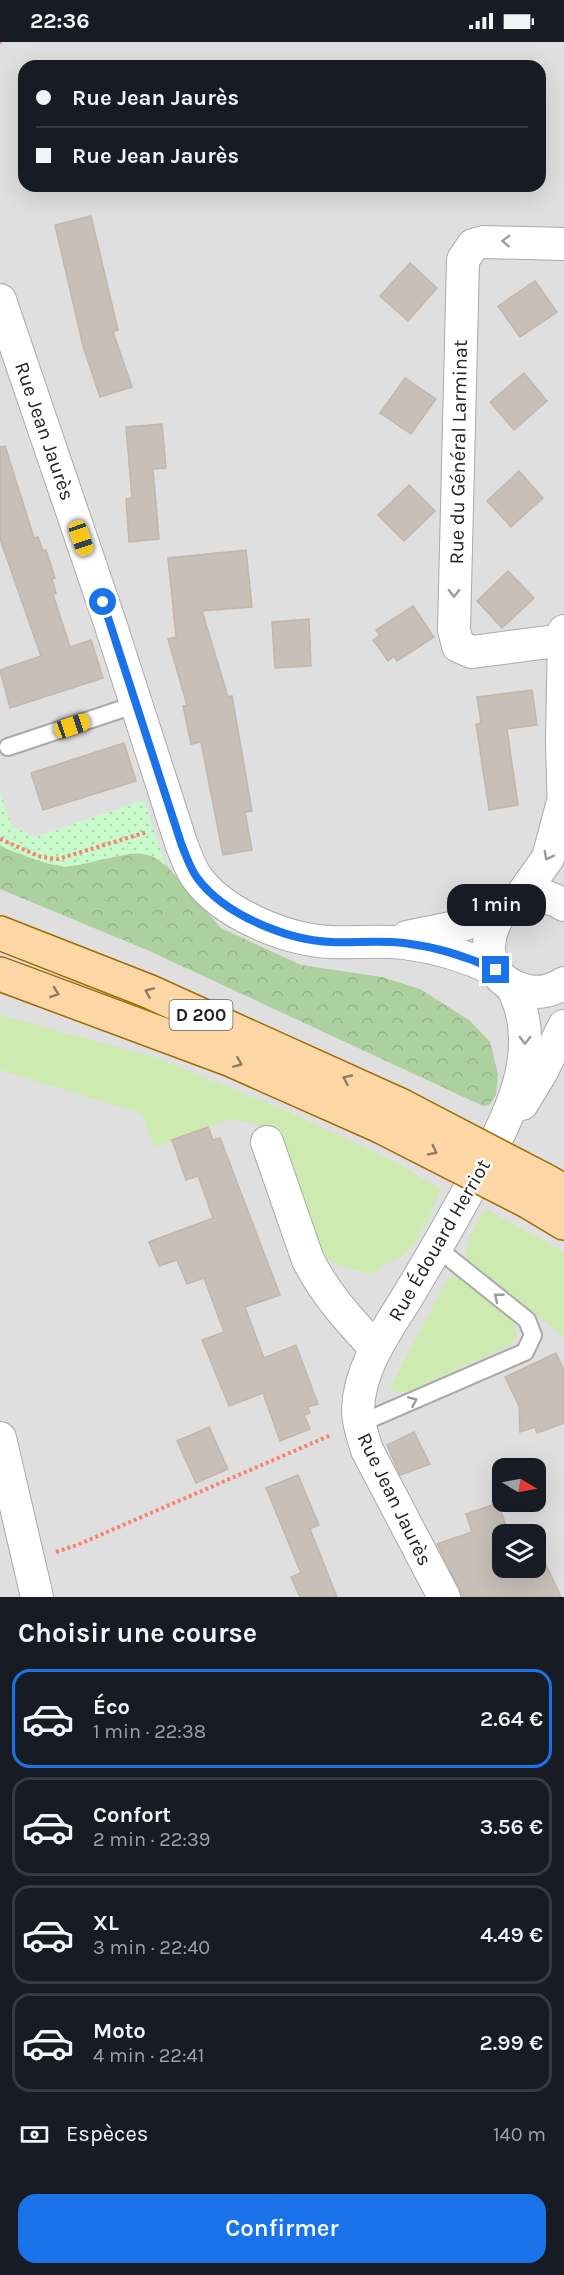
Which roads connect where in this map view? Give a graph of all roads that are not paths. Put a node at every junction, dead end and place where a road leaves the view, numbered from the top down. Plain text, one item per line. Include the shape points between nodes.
1 (564, 244) edge
2 (0, 300) edge
3 (564, 631) edge
4 (563, 640) edge
5 (137, 704) junction
6 (8, 747) dead end
7 (563, 809) edge
8 (564, 905) edge
9 (509, 907) junction
10 (0, 933) edge
11 (386, 941) junction
12 (0, 974) edge
13 (504, 977) junction
14 (564, 983) edge
15 (564, 1026) edge
16 (390, 1115) junction
17 (502, 1131) junction
18 (267, 1142) dead end
19 (546, 1191) edge
20 (564, 1222) edge
21 (437, 1248) junction
22 (375, 1349) junction
23 (359, 1424) junction
24 (0, 1438) edge
25 (37, 1597) edge
26 (444, 1597) edge

1 -> 4 street, Rue du Général Larminat via 483,242 473,245 463,260 454,630 458,646 471,652
2 - 5 street, Rue Jean Jaurès
3 - 4 street
4 - 7 street
5 - 6 lane
5 - 11 street, Rue Jean Jaurès via 196,877 216,897 245,916 297,938
7 -> 9 street via 548,858
8 - 9 street, Rue Jean Jaurès via 541,896
9 - 11 street, Rue Jean Jaurès via 456,927
9 - 13 street, Rue Édouard Herriot via 491,929 489,941 490,953
16 -> 10 main road, D 200 via 148,991
11 - 13 street, Rue Jean Jaurès via 449,951
12 -> 16 main road, D 200
13 - 14 street, Rue Jean Jaurès via 522,990 539,992
13 -> 17 street, Rue Édouard Herriot via 519,999 525,1053
15 - 17 street, Rue Édouard Herriot via 534,1086
16 - 19 main road, D 200, bridge
17 - 21 street, Rue Édouard Herriot
18 - 22 street via 315,1275
19 - 20 main road, D 200
21 - 22 street, Rue Édouard Herriot
23 -> 21 lane via 525,1352 533,1335 527,1320
22 - 23 street, Rue Jean Jaurès via 363,1382
23 - 26 street, Rue Jean Jaurès via 367,1450
24 - 25 street

